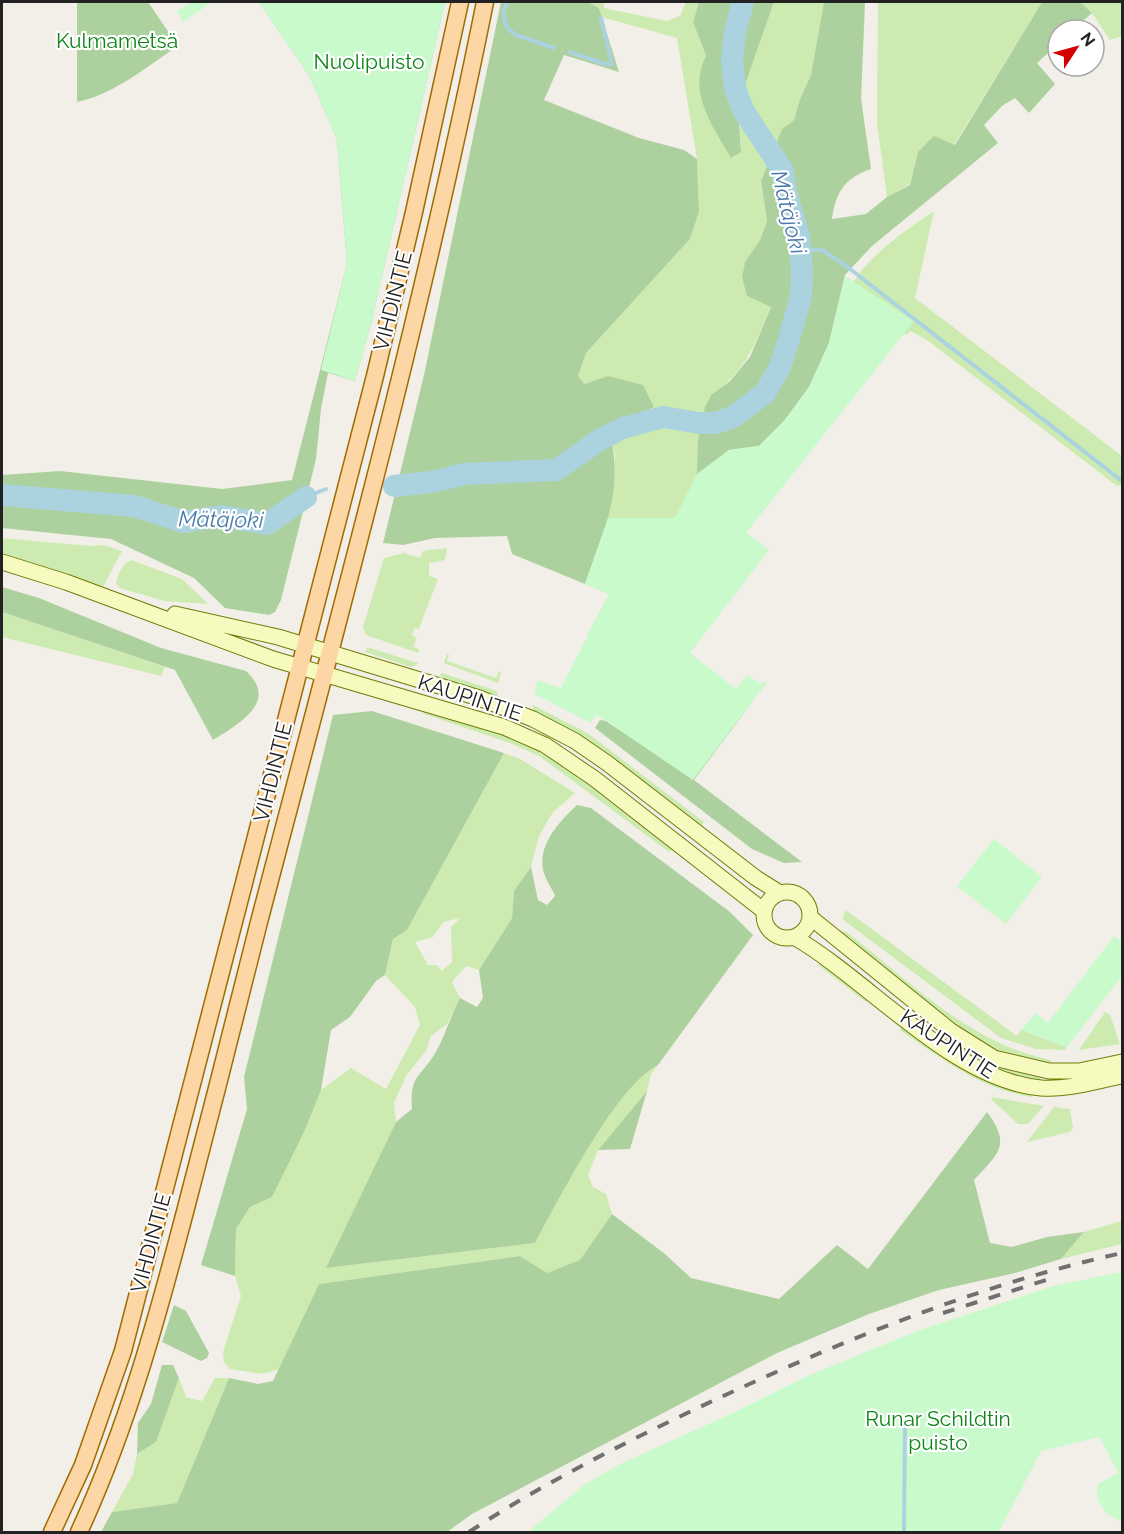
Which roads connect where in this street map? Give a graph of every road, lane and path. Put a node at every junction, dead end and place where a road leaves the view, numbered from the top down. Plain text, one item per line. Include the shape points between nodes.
1 (460, 2) edge
2 (485, 2) edge
3 (2, 562) edge
4 (113, 600) junction
5 (306, 646) junction
6 (329, 653) junction
7 (300, 666) junction
8 (324, 673) junction
9 (780, 893) junction
10 (764, 911) junction
11 (810, 917) junction
12 (794, 937) junction
13 (1122, 1062) edge
14 (1122, 1076) edge
15 (52, 1533) edge
16 (79, 1533) edge

1 - 5 main road, VIHDINTIE via 414,212
2 - 6 main road, VIHDINTIE via 421,290
3 - 4 main road, KAUPINTIE
4 - 5 main road, KAUPINTIE
4 - 7 main road, KAUPINTIE
5 - 6 main road, KAUPINTIE
5 - 7 main road, VIHDINTIE
6 - 8 main road, VIHDINTIE
6 - 9 main road, KAUPINTIE via 479,698 554,729 607,763
7 - 8 main road, KAUPINTIE
7 - 15 main road, VIHDINTIE via 123,1351 83,1465
8 - 10 main road, KAUPINTIE via 504,727 545,745 595,779
8 - 16 main road, VIHDINTIE via 146,1358 106,1472
9 - 10 main road
9 - 11 main road via 800,896
10 - 12 main road via 766,924 774,935
11 - 12 main road via 805,930
11 - 13 main road, KAUPINTIE via 951,1031 994,1058 1049,1071 1079,1071
12 - 14 main road, KAUPINTIE via 939,1044 990,1075 1053,1088

